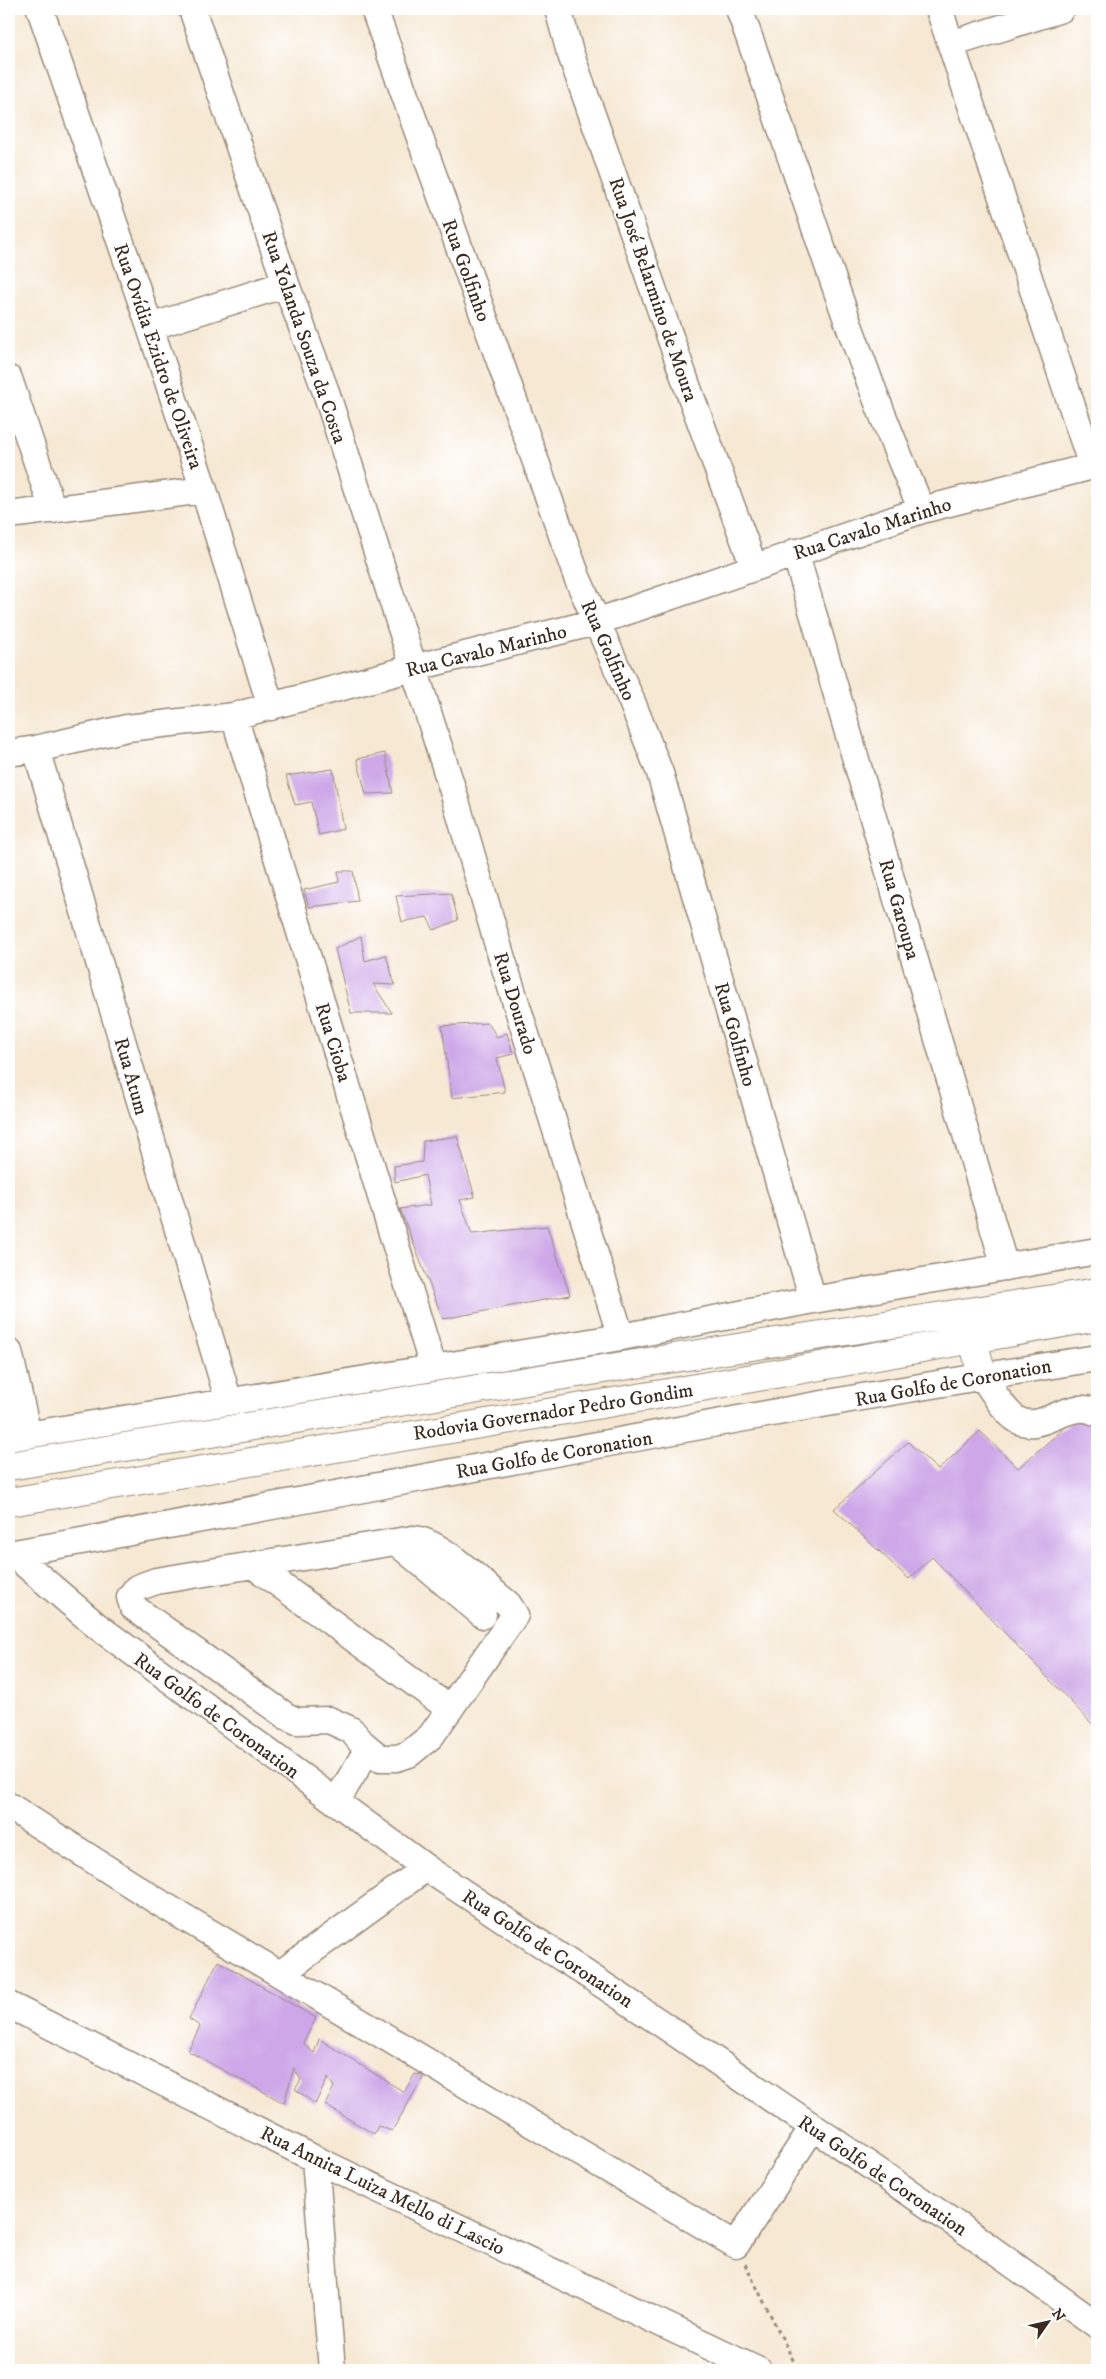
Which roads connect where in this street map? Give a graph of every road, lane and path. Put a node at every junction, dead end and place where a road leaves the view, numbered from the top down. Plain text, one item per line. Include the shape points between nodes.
1 (40, 9) edge
2 (192, 9) edge
3 (374, 9) edge
4 (558, 9) edge
5 (742, 9) edge
6 (939, 9) edge
7 (1061, 9) edge
8 (951, 44) junction
9 (286, 284) junction
10 (150, 326) junction
11 (9, 379) edge
12 (1095, 466) edge
13 (204, 490) junction
14 (53, 510) junction
15 (922, 510) junction
16 (9, 515) edge
17 (795, 552) junction
18 (754, 567) junction
19 (596, 622) junction
20 (413, 668) junction
21 (272, 707) junction
22 (234, 716) junction
23 (36, 749) junction
24 (9, 753) edge
25 (1097, 1251) edge
26 (1006, 1267) junction
27 (1097, 1292) edge
28 (813, 1300) junction
29 (1097, 1317) edge
30 (621, 1337) junction
31 (974, 1339) junction
32 (9, 1352) edge
33 (1097, 1358) edge
34 (433, 1368) junction
35 (982, 1376) junction
36 (228, 1402) junction
37 (1097, 1413) edge
38 (18, 1436) edge
39 (9, 1466) edge
40 (9, 1502) edge
41 (396, 1542) junction
42 (10, 1553) edge
43 (253, 1565) junction
44 (483, 1615) dead end
45 (450, 1709) junction
46 (368, 1749) junction
47 (336, 1802) junction
48 (9, 1806) edge
49 (426, 1868) junction
50 (280, 1974) junction
51 (9, 2005) edge
52 (813, 2127) junction
53 (315, 2159) junction
54 (736, 2245) junction
55 (1097, 2325) edge
56 (332, 2370) edge
57 (759, 2370) edge
58 (798, 2370) edge

1 - 10 street, Rua Ovídia Ezidro de Oliveira
2 - 9 street, Rua Yolanda Souza da Costa
3 - 19 street, Rua Golfinho via 577,577
4 - 18 street, Rua José Belarmino de Moura via 686,382
5 - 15 street via 858,349
6 - 8 street
7 - 8 street
8 - 12 street
9 - 10 street
9 - 20 street, Rua Yolanda Souza da Costa via 326,392
10 - 13 street, Rua Ovídia Ezidro de Oliveira
11 - 14 street
12 - 15 street, Rua Cavalo Marinho
13 - 14 street
13 - 21 street, Rua Ovídia Ezidro de Oliveira
14 - 16 street
15 - 17 street, Rua Cavalo Marinho
17 - 18 street, Rua Cavalo Marinho
17 - 26 street, Rua Garoupa
18 - 19 street, Rua Cavalo Marinho
19 - 20 street, Rua Cavalo Marinho
19 - 28 street, Rua Golfinho via 660,773
20 - 21 street, Rua Cavalo Marinho
20 - 30 street, Rua Dourado
21 - 22 street, Rua Cavalo Marinho
22 - 23 street, Rua Cavalo Marinho via 127,728
22 - 34 street, Rua Cioba
23 - 24 street, Rua Cavalo Marinho
23 - 36 street, Rua Atum
25 - 26 street
26 - 28 street
27 - 39 highway, Rodovia Governador Pedro Gondim
28 - 30 street
29 - 31 highway, Rodovia Governador Pedro Gondim
30 - 34 street
31 - 35 highway
31 - 40 highway, Rodovia Governador Pedro Gondim
32 - 38 street
33 - 35 street, Rua Golfo de Coronation
34 - 36 street
35 - 37 street via 1016,1419 1030,1424 1076,1409
35 - 42 street, Rua Golfo de Coronation
36 - 38 street
41 - 43 street
41 - 44 street
41 - 45 street via 424,1540 440,1548 508,1604 515,1615
42 - 47 street, Rua Golfo de Coronation via 97,1626
43 - 45 street
43 - 46 street via 156,1581 137,1588 130,1597 133,1607 286,1716 297,1721 329,1720 351,1730
45 - 46 street via 431,1736 409,1754 380,1758
46 - 47 street
47 - 49 street, Rua Golfo de Coronation
48 - 50 street via 160,1903
49 - 50 street
49 - 52 street, Rua Golfo de Coronation
50 - 54 street
51 - 53 street, Rua Annita Luiza Mello di Lascio
52 - 54 street
52 - 55 street, Rua Golfo de Coronation
53 - 56 street
53 - 57 street, Rua Annita Luiza Mello di Lascio
54 - 58 path

